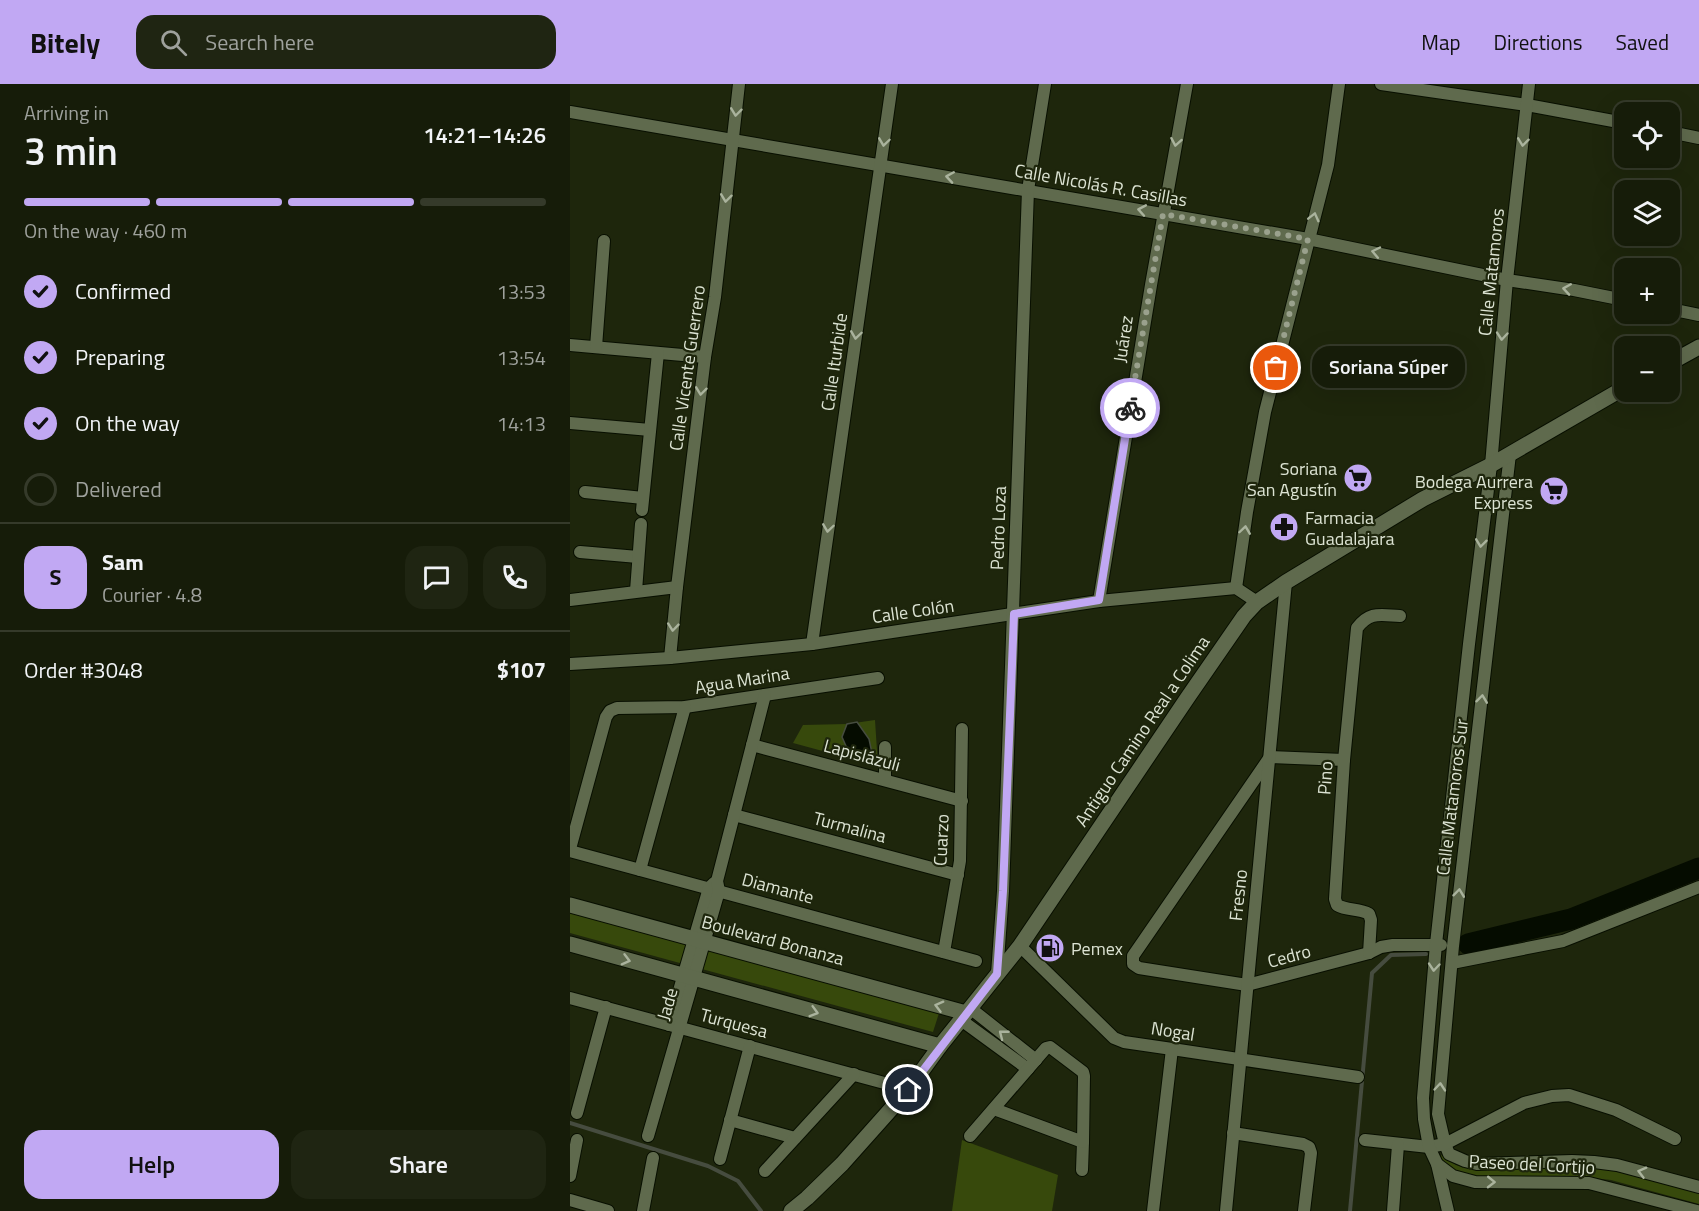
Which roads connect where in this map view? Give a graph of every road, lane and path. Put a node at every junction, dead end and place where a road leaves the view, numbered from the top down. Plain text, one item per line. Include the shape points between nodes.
1 (739, 84) edge
2 (892, 84) edge
3 (1045, 84) edge
4 (1186, 84) edge
5 (1339, 84) edge
6 (1381, 84) edge
7 (1529, 84) edge
8 (1527, 105) junction
9 (570, 112) edge
10 (1614, 121) edge
11 (1680, 134) edge
12 (1699, 138) edge
13 (733, 140) junction
14 (880, 165) junction
15 (1028, 190) junction
16 (1163, 214) junction
17 (1308, 239) junction
18 (604, 241) dead end
19 (1507, 280) junction
20 (1614, 298) edge
21 (1680, 311) edge
22 (1699, 315) edge
23 (570, 345) edge
24 (596, 347) junction
25 (1699, 347) edge
26 (658, 352) junction
27 (705, 357) junction
28 (1680, 357) edge
29 (1614, 393) edge
30 (570, 423) edge
31 (650, 430) junction
32 (1510, 454) junction
33 (1491, 465) junction
34 (585, 492) dead end
35 (641, 524) dead end
36 (580, 552) dead end
37 (638, 557) junction
38 (1286, 582) junction
39 (677, 587) junction
40 (1236, 588) junction
41 (636, 591) junction
42 (570, 600) edge
43 (1099, 600) junction
44 (1257, 602) junction
45 (1014, 614) junction
46 (1400, 616) dead end
47 (812, 644) junction
48 (1469, 644) junction
49 (1488, 645) junction
50 (670, 658) junction
51 (570, 664) edge
52 (878, 678) dead end
53 (765, 695) junction
54 (685, 707) junction
55 (962, 729) dead end
56 (752, 745) junction
57 (885, 747) dead end
58 (1270, 757) junction
59 (1344, 760) junction
60 (885, 780) junction
61 (962, 801) junction
62 (734, 814) junction
63 (570, 850) edge
64 (640, 870) junction
65 (957, 875) junction
66 (715, 886) junction
67 (1699, 887) edge
68 (570, 905) edge
69 (699, 940) junction
70 (570, 944) edge
71 (1436, 944) junction
72 (1020, 946) junction
73 (1453, 946) junction
74 (944, 952) junction
75 (1369, 953) junction
76 (976, 961) dead end
77 (1452, 963) junction
78 (997, 974) junction
79 (688, 977) junction
80 (1247, 986) junction
81 (570, 998) edge
82 (606, 1007) junction
83 (966, 1014) junction
84 (674, 1026) junction
85 (750, 1046) junction
86 (940, 1046) junction
87 (1172, 1049) junction
88 (1240, 1059) junction
89 (1032, 1064) junction
90 (854, 1074) junction
91 (1358, 1077) dead end
92 (888, 1084) dead end
93 (994, 1109) junction
94 (577, 1113) dead end
95 (730, 1120) junction
96 (1233, 1133) junction
97 (970, 1136) dead end
98 (648, 1137) dead end
99 (795, 1138) junction
100 (1675, 1139) dead end
101 (577, 1140) dead end
102 (1365, 1140) dead end
103 (1083, 1142) junction
104 (1445, 1144) junction
105 (1398, 1145) junction
106 (1429, 1147) junction
107 (653, 1158) dead end
108 (720, 1159) dead end
109 (1437, 1164) junction
110 (1082, 1170) dead end
111 (765, 1171) dead end
112 (570, 1176) edge
113 (1699, 1187) edge
114 (570, 1200) edge
115 (608, 1211) edge
116 (643, 1211) edge
117 (791, 1211) edge
118 (1153, 1211) edge
119 (1226, 1211) edge
120 (1304, 1211) edge
121 (1393, 1211) edge
122 (1448, 1211) edge
123 (1697, 1211) edge

1 -> 13 street, Calle Vicente Guerrero
2 -> 14 street, Calle Iturbide
3 - 15 street, Pedro Loza
4 -> 16 street, Juárez
17 -> 5 street via 1328,165
6 - 8 street
7 - 8 street, Calle Matamoros
8 - 10 street
8 -> 19 street, Calle Matamoros
9 - 13 street, Calle Nicolás R. Casillas
11 - 12 street
13 - 14 street, Calle Nicolás R. Casillas
13 -> 27 street, Calle Vicente Guerrero
15 -> 14 street, Calle Nicolás R. Casillas
14 -> 47 street, Calle Iturbide
16 -> 15 street, Calle Nicolás R. Casillas
15 - 45 street, Pedro Loza
16 - 17 street, Calle Nicolás R. Casillas
16 - 43 street, Juárez
19 -> 17 street, Calle Nicolás R. Casillas
40 -> 17 street via 1265,412
18 - 24 street
20 -> 19 street, Calle Nicolás R. Casillas
19 -> 33 street, Calle Matamoros
21 - 22 street
23 - 24 street
24 - 26 street
25 - 28 main road
26 - 27 street
26 - 31 street
27 -> 39 street, Calle Vicente Guerrero
29 - 32 main road, Antiguo Camino Real a Colima
30 - 31 street
31 - 34 street via 643,504
32 - 33 main road, Antiguo Camino Real a Colima
32 - 49 street, Calle Matamoros Sur
33 - 38 main road, Antiguo Camino Real a Colima via 1423,499
33 -> 48 street, Calle Matamoros Sur
35 - 37 street
36 - 37 street
37 - 41 street
38 - 44 main road, Antiguo Camino Real a Colima
38 - 58 street, Fresno
39 - 41 street
39 -> 50 street, Calle Vicente Guerrero
40 - 43 street, Calle Colón
40 - 44 street
41 - 42 street
43 - 45 street, Calle Colón
44 - 72 main road, Antiguo Camino Real a Colima
45 - 47 street, Calle Colón
45 - 78 street, Pedro Loza
46 - 59 street, Pino via 1373,615 1357,628
47 - 50 street, Calle Colón
48 - 49 street
48 - 71 street, Calle Matamoros Sur
73 -> 49 street, Calle Matamoros Sur
50 - 51 street, Calle Colón
52 - 53 street, Agua Marina
53 - 54 street, Agua Marina
53 - 56 street, Jade
54 - 63 street, Agua Marina via 610,711
54 - 64 street
55 - 61 street, Cuarzo
56 - 60 street, Lapislázuli
56 - 62 street, Jade
57 - 60 street
58 - 59 street
58 - 80 street, Fresno
58 - 80 street, Cedro via 1133,956 1133,964 1139,968
59 - 75 street, Pino via 1335,899 1342,908 1369,914
60 - 61 street, Lapislázuli
61 - 65 street, Cuarzo
62 - 65 street, Turmalina
62 - 66 street, Jade
63 - 64 street, Diamante
64 - 66 street, Diamante
65 - 74 street, Cuarzo
66 - 69 street, Jade
66 - 74 street, Diamante
67 - 77 street via 1563,941
68 - 69 main road, Boulevard Bonanza
69 - 79 street, Jade
83 -> 69 main road, Boulevard Bonanza
70 -> 79 main road
71 - 73 street, Cedro
71 - 75 street, Cedro via 1393,945
71 -> 106 street, Calle Matamoros Sur via 1423,1098
72 - 78 main road, Antiguo Camino Real a Colima
72 - 87 street, Nogal via 1114,1038
73 - 77 street, Calle Matamoros Sur
74 - 76 street, Diamante
75 - 80 street, Cedro
104 -> 77 street, Calle Matamoros Sur via 1438,1114
78 - 83 main road, Antiguo Camino Real a Colima
79 - 84 street, Jade
79 -> 86 main road
80 - 88 street, Fresno
81 - 82 street, Turquesa
82 - 84 street, Turquesa
82 - 94 street
83 - 86 main road, Antiguo Camino Real a Colima
83 - 89 street
84 - 85 street, Turquesa
84 - 98 street, Jade
85 - 90 street, Turquesa
85 - 95 street
86 - 117 main road, Antiguo Camino Real a Colima via 908,1090 842,1164
87 - 88 street, Nogal
87 - 118 street
88 - 91 street, Nogal
88 - 96 street, Fresno
89 - 93 street
89 - 103 street via 1046,1048 1052,1047 1083,1072
90 - 92 street, Turquesa
90 - 99 street
93 - 97 street
93 - 103 street
95 - 99 street
95 - 108 street
96 - 119 street, Fresno
96 - 120 street via 1309,1147
99 - 111 street
100 - 104 street via 1617,1110 1569,1095 1524,1102
101 - 112 street
102 - 105 street
103 - 110 street
104 - 106 street
113 -> 104 street, Paseo del Cortijo via 1594,1162 1477,1164 1449,1154
105 - 106 street
105 - 121 street
106 - 109 street, Calle Matamoros Sur
107 - 116 street
109 - 122 street, Calle Matamoros Sur
109 -> 123 street, Paseo del Cortijo via 1453,1176 1475,1182 1589,1183
114 - 115 street

